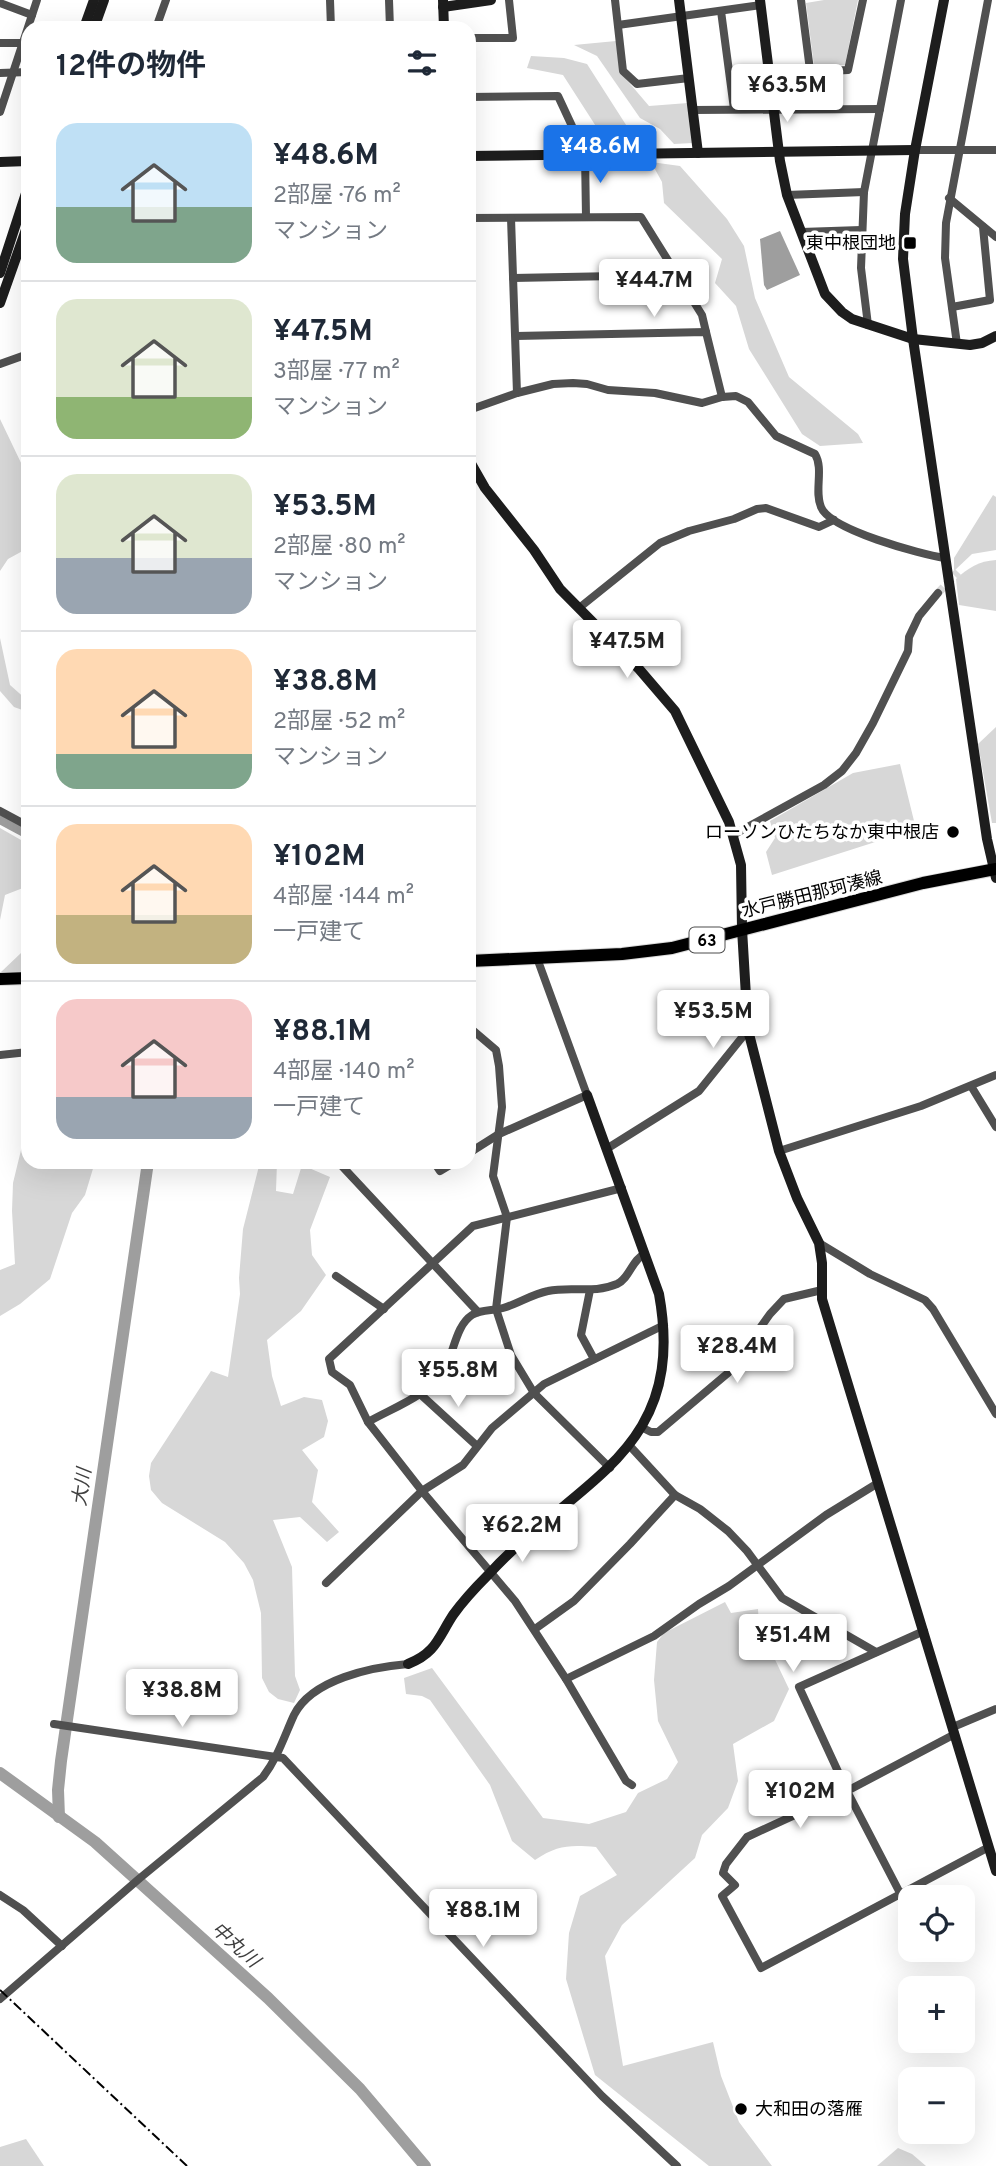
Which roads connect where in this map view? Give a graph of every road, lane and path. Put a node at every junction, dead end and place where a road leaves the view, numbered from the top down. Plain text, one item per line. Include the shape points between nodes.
1 (37, 0) edge
2 (94, 0) edge
3 (104, 0) edge
4 (166, 0) edge
5 (330, 0) edge
6 (388, 0) edge
7 (491, 0) edge
8 (509, 0) edge
9 (615, 0) edge
10 (679, 0) edge
11 (801, 0) edge
12 (863, 0) edge
13 (901, 0) edge
14 (944, 0) edge
15 (988, 0) edge
16 (0, 3) edge
17 (443, 3) edge
18 (760, 3) edge
19 (721, 11) junction
20 (32, 15) junction
21 (681, 16) junction
22 (30, 21) edge
23 (86, 21) edge
24 (96, 21) edge
25 (158, 21) edge
26 (331, 21) edge
27 (390, 21) edge
28 (444, 21) edge
29 (618, 26) junction
30 (476, 38) edge
31 (0, 43) edge
32 (21, 43) edge
33 (21, 47) edge
34 (21, 72) edge
35 (811, 72) junction
36 (0, 73) edge
37 (14, 73) junction
38 (689, 78) junction
39 (476, 97) edge
40 (1, 108) edge
41 (880, 108) junction
42 (733, 109) junction
43 (815, 109) junction
44 (693, 110) junction
45 (775, 110) junction
46 (871, 150) junction
47 (915, 150) junction
48 (959, 150) junction
49 (996, 150) edge
50 (780, 152) junction
51 (698, 153) junction
52 (585, 154) junction
53 (476, 156) edge
54 (21, 161) edge
55 (0, 162) edge
56 (864, 192) junction
57 (787, 195) junction
58 (949, 198) junction
59 (21, 208) edge
60 (586, 217) junction
61 (476, 218) edge
62 (511, 218) junction
63 (983, 227) junction
64 (861, 230) junction
65 (801, 232) junction
66 (996, 237) edge
67 (21, 244) edge
68 (675, 271) junction
69 (0, 273) edge
70 (513, 278) junction
71 (0, 303) edge
72 (952, 307) junction
73 (868, 326) junction
74 (706, 332) junction
75 (516, 336) junction
76 (996, 336) edge
77 (913, 339) junction
78 (957, 344) junction
79 (21, 356) edge
80 (0, 364) edge
81 (517, 393) junction
82 (722, 397) junction
83 (476, 408) edge
84 (476, 472) edge
85 (834, 520) junction
86 (945, 558) junction
87 (938, 593) tunnel mouth
88 (579, 608) junction
89 (0, 811) edge
90 (21, 822) edge
91 (733, 835) junction
92 (995, 872) edge
93 (742, 929) junction
94 (537, 958) junction
95 (476, 961) edge
96 (21, 978) edge
97 (0, 979) edge
98 (748, 1030) junction
99 (476, 1034) edge
100 (479, 1037) junction
101 (476, 1038) edge
102 (21, 1053) edge
103 (0, 1055) edge
104 (996, 1076) edge
105 (971, 1086) junction
106 (587, 1095) junction
107 (996, 1127) edge
108 (499, 1134) junction
109 (608, 1148) junction
110 (476, 1149) edge
111 (779, 1151) junction
112 (345, 1169) edge
113 (622, 1188) junction
114 (507, 1217) junction
115 (819, 1243) junction
116 (645, 1254) junction
117 (432, 1262) junction
118 (336, 1276) dead end
119 (590, 1290) junction
120 (822, 1290) junction
121 (384, 1309) junction
122 (496, 1309) junction
123 (478, 1312) junction
124 (664, 1325) junction
125 (594, 1359) junction
126 (419, 1393) junction
127 (534, 1393) junction
128 (996, 1414) edge
129 (368, 1422) junction
130 (641, 1427) junction
131 (629, 1446) junction
132 (477, 1447) junction
133 (610, 1468) junction
134 (878, 1483) junction
135 (422, 1490) junction
136 (675, 1495) junction
137 (757, 1564) junction
138 (490, 1572) junction
139 (326, 1583) dead end
140 (535, 1629) junction
141 (924, 1631) junction
142 (876, 1652) junction
143 (408, 1664) joint
144 (566, 1679) junction
145 (996, 1709) edge
146 (54, 1724) dead end
147 (954, 1730) junction
148 (278, 1756) junction
149 (632, 1785) dead end
150 (846, 1791) junction
151 (989, 1847) junction
152 (996, 1871) edge
153 (915, 1885) edge
154 (898, 1889) edge
155 (898, 1894) edge
156 (0, 1895) edge
157 (62, 1946) junction
158 (0, 1999) edge
159 (677, 2166) edge

1 - 20 street
2 - 23 street
3 - 24 street
4 - 25 street
5 - 26 street
6 - 27 street
7 - 17 street
8 - 30 street via 513,38
9 - 29 street
10 - 21 street
11 - 35 street
12 - 35 street via 848,70
13 - 41 street
14 - 47 street
15 - 48 street
16 - 20 street
17 - 28 street
18 - 19 street
18 - 45 street
19 - 21 street
19 - 42 street
20 - 22 street
21 - 29 street
21 - 38 street
29 - 38 street via 623,71 637,85
31 - 32 street
33 - 37 street
34 - 37 street
35 - 43 street
36 - 37 street
37 - 40 street
38 - 44 street
39 - 52 street via 558,96
41 - 43 street
41 - 46 street
42 - 44 street
42 - 45 street
43 - 45 street
44 - 51 street
45 - 50 street
46 - 47 street
46 - 50 street
46 - 56 street
47 - 48 street
47 - 77 street via 903,242
48 - 49 street
48 - 58 street
50 - 51 street
50 - 57 street
51 - 52 street
52 - 53 street
52 - 60 street
54 - 55 street
56 - 57 street
56 - 64 street
57 - 65 street
58 - 63 street
58 - 72 street via 945,258
59 - 69 street
60 - 62 street
60 - 68 street via 641,217
61 - 62 street
62 - 70 street
63 - 66 street
63 - 72 street via 990,300
64 - 65 street
64 - 73 street
65 - 73 street via 825,294 842,313
67 - 71 street
68 - 70 street via 668,275
68 - 74 street via 702,315
70 - 75 street
72 - 78 street
73 - 77 street
74 - 75 street
74 - 82 street
75 - 81 street
76 - 78 street via 982,343
77 - 78 street
77 - 86 street
79 - 80 street
81 - 82 street via 573,383 702,403
81 - 83 street
82 - 85 street via 743,398 776,436 814,454 820,505
84 - 88 street via 560,589
85 - 86 street via 898,547
85 - 88 street via 819,527 766,508 689,531 660,543
86 - 92 street
87 - 91 street via 919,616 908,651 873,723 842,771
88 - 91 street via 674,711
89 - 90 street
91 - 93 street via 741,865
92 - 93 main road, 水戸勝田那珂湊線 / 63 via 955,875
93 - 94 main road, 水戸勝田那珂湊線 / 63 via 672,948
93 - 98 street
94 - 95 main road, 水戸勝田那珂湊線 / 63
94 - 106 street
96 - 97 main road
98 - 109 street via 699,1091
98 - 111 street
99 - 100 street
100 - 101 street
100 - 108 street via 489,1042 498,1057 502,1090
102 - 103 street
104 - 105 street
105 - 107 street
105 - 111 street
106 - 108 street
106 - 109 street
108 - 110 street
108 - 114 street via 493,1176
109 - 113 street
111 - 115 street
112 - 117 street
113 - 114 street
113 - 116 street
114 - 117 street via 473,1226
114 - 122 street
115 - 120 street
115 - 128 street via 925,1300
116 - 119 street via 620,1283
116 - 124 street
117 - 121 street
117 - 123 street
118 - 121 street
119 - 122 street via 545,1291
119 - 125 street via 582,1335
120 - 130 street via 784,1298 728,1373 658,1432
120 - 134 street
121 - 129 street via 329,1359 332,1372 349,1385
122 - 123 street
122 - 127 street via 512,1355
123 - 126 street via 465,1321 437,1380
124 - 125 street
124 - 130 street via 660,1376
125 - 127 street
126 - 129 street
126 - 132 street
127 - 132 street
127 - 133 street
129 - 135 street
130 - 131 street
131 - 133 street
131 - 136 street
132 - 135 street via 463,1465
133 - 138 street
134 - 137 street
134 - 141 street
135 - 138 street
135 - 139 street
136 - 137 street via 721,1525
136 - 140 street via 574,1601
137 - 142 street via 782,1598
137 - 144 street via 654,1636
138 - 140 street
138 - 143 street via 454,1613 427,1655
140 - 144 street
141 - 142 street
141 - 147 street
142 - 150 street via 799,1687
143 - 148 street via 370,1669 318,1689 295,1714
144 - 149 street via 626,1782
145 - 147 street
146 - 148 street
147 - 150 street
147 - 151 street
148 - 157 street via 263,1777
148 - 159 street via 601,2096
150 - 154 street
150 - 155 street via 747,1837 726,1864 723,1873 734,1885 722,1896 761,1969
151 - 152 street
151 - 153 street
156 - 157 street
157 - 158 street

